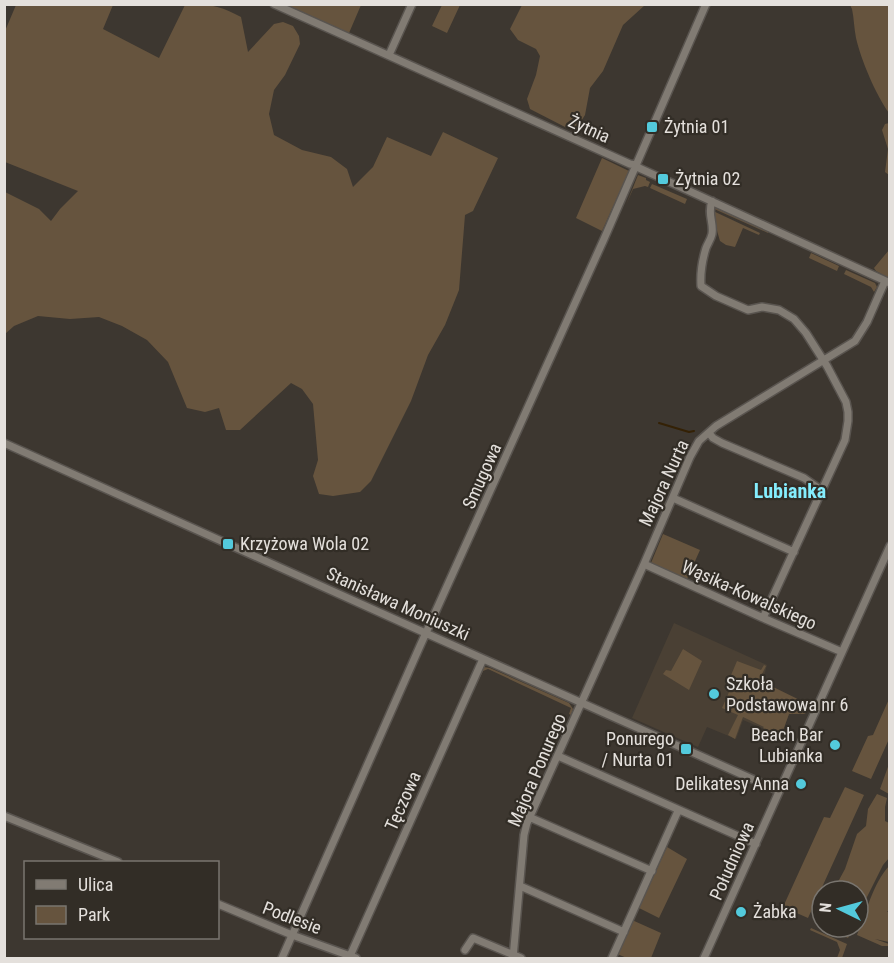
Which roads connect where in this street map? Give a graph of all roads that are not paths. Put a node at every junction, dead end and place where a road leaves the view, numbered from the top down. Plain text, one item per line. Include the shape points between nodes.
1 (274, 4) edge
2 (412, 4) edge
3 (706, 4) edge
4 (389, 55) junction
5 (636, 165) junction
6 (712, 201) junction
7 (887, 282) edge
8 (824, 361) junction
9 (709, 433) junction
10 (4, 443) edge
11 (821, 490) junction
12 (673, 498) junction
13 (890, 546) edge
14 (794, 552) junction
15 (644, 564) junction
16 (763, 618) junction
17 (426, 633) junction
18 (842, 652) junction
19 (483, 659) junction
20 (582, 702) junction
21 (558, 756) junction
22 (779, 791) junction
23 (678, 811) junction
24 (4, 816) edge
25 (529, 817) junction
26 (756, 844) junction
27 (116, 861) edge
28 (652, 871) junction
29 (519, 886) junction
30 (219, 904) edge
31 (624, 932) junction
32 (292, 935) junction
33 (465, 950) dead end
34 (353, 957) edge
35 (513, 957) edge
36 (282, 958) edge
37 (521, 958) edge
38 (612, 958) edge
39 (704, 958) edge

1 - 4 street, Żytnia
2 - 4 street
3 - 5 street, Smugowa
4 - 5 street, Żytnia
5 - 6 street, Żytnia
5 - 17 street, Smugowa
6 - 7 street, Żytnia
6 - 8 street via 712,237 700,268 701,286 748,310 779,310 806,333
7 - 8 street, Majora Nurta via 855,341
8 - 9 street, Majora Nurta
8 - 11 street via 846,402 848,421 845,440
9 - 11 street via 722,443 804,478
9 - 12 street, Majora Nurta via 690,457
10 - 17 street, Stanisława Moniuszki
11 - 14 street
12 - 14 street
12 - 15 street, Majora Nurta
13 - 18 street, Południowa
14 - 16 street
15 - 16 street, Wąsika-Kowalskiego
15 - 20 street, Majora Nurta
16 - 18 street, Wąsika-Kowalskiego
17 - 19 street, Stanisława Moniuszki
17 - 32 street, Smugowa
18 - 22 street, Południowa
19 - 20 street, Stanisława Moniuszki
19 - 34 street, Tęczowa
20 - 21 street, Majora Ponurego
20 - 22 street, Stanisława Moniuszki
21 - 23 street
21 - 25 street, Majora Ponurego
22 - 26 street, Południowa
23 - 26 street
23 - 28 street
24 - 27 street
25 - 28 street
25 - 29 street, Majora Ponurego
26 - 39 street, Południowa
28 - 31 street
29 - 31 street
29 - 35 street, Majora Ponurego
30 - 32 street, Podlesie
31 - 38 street
32 - 34 street, Podlesie
32 - 36 street, Smugowa
33 - 35 street via 473,938
35 - 37 street

